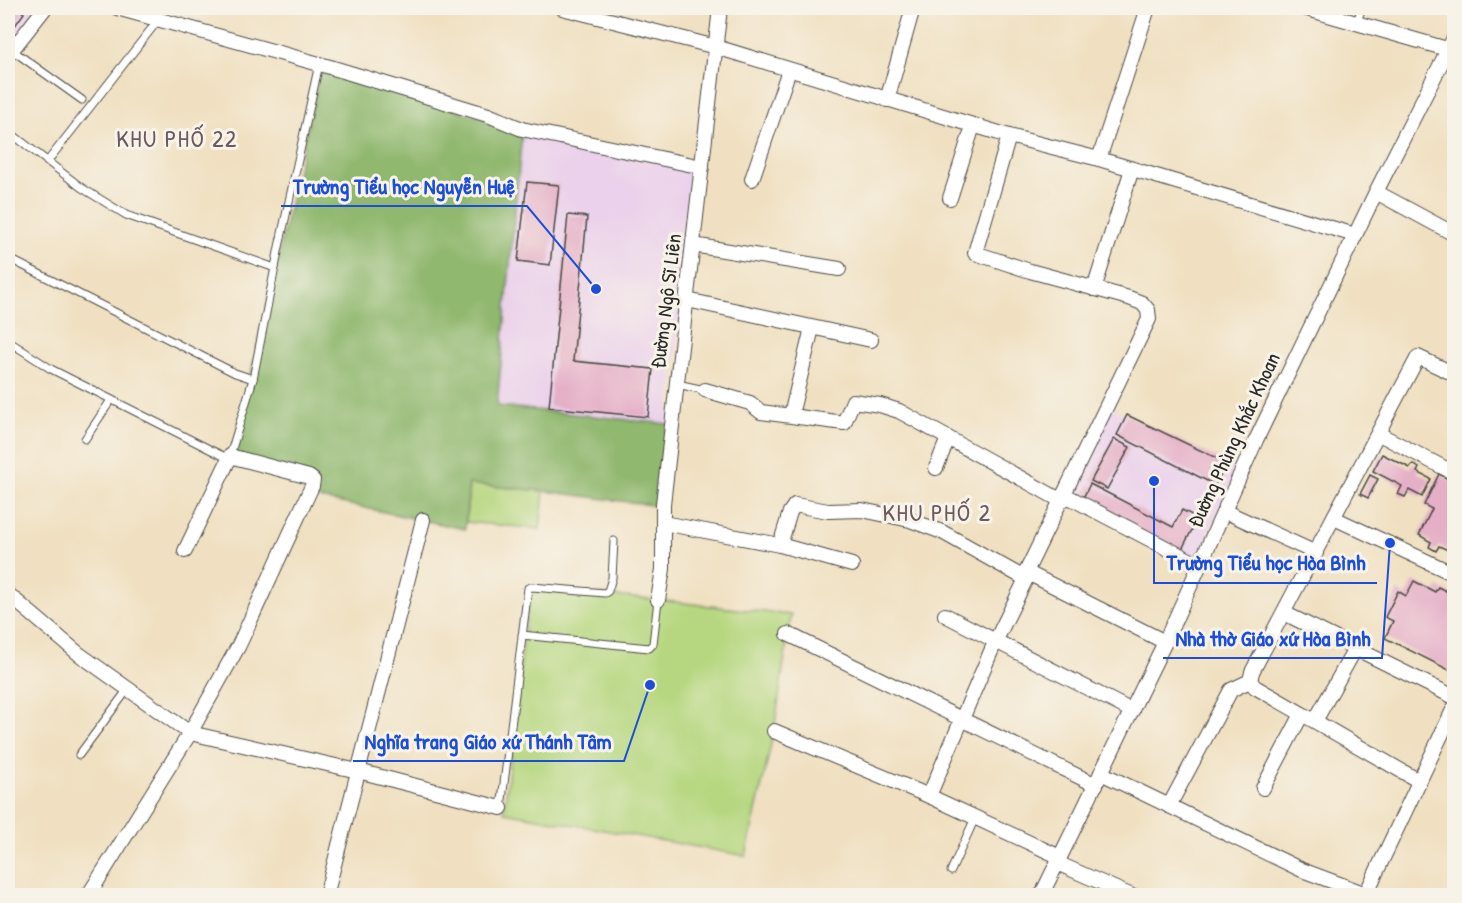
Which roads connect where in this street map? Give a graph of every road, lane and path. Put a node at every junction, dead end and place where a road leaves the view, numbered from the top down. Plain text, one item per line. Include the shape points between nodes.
1 (45, 8) edge
2 (125, 8) edge
3 (562, 8) edge
4 (720, 8) edge
5 (913, 8) edge
6 (1148, 8) edge
7 (1304, 8) edge
8 (1362, 8) edge
9 (159, 20) junction
10 (1357, 21) junction
11 (1453, 46) edge
12 (716, 47) junction
13 (10, 52) edge
14 (319, 64) junction
15 (789, 70) junction
16 (82, 100) dead end
17 (887, 100) junction
18 (973, 126) junction
19 (8, 131) edge
20 (1009, 136) junction
21 (1099, 159) junction
22 (47, 162) junction
23 (702, 167) junction
24 (1132, 169) junction
25 (752, 179) dead end
26 (1376, 192) junction
27 (950, 198) dead end
28 (1455, 234) edge
29 (1355, 235) junction
30 (693, 245) junction
31 (8, 258) edge
32 (275, 268) junction
33 (839, 269) dead end
34 (1094, 289) junction
35 (687, 300) junction
36 (812, 328) junction
37 (871, 340) dead end
38 (8, 341) edge
39 (1455, 374) edge
40 (253, 379) junction
41 (677, 384) junction
42 (705, 390) joint
43 (111, 400) junction
44 (792, 415) junction
45 (1378, 434) junction
46 (948, 438) junction
47 (85, 439) dead end
48 (229, 457) junction
49 (936, 468) dead end
50 (1455, 472) edge
51 (1063, 498) junction
52 (1224, 511) junction
53 (1334, 518) junction
54 (423, 520) dead end
55 (663, 523) junction
56 (614, 541) dead end
57 (780, 545) junction
58 (185, 551) dead end
59 (1316, 553) junction
60 (852, 565) dead end
61 (1199, 565) junction
62 (1455, 574) edge
63 (1026, 575) junction
64 (8, 594) edge
65 (658, 600) joint
66 (1284, 613) junction
67 (945, 615) dead end
68 (788, 634) dead end
69 (522, 635) junction
70 (995, 642) junction
71 (1165, 642) junction
72 (1355, 649) junction
73 (1250, 681) junction
74 (128, 689) junction
75 (1455, 697) edge
76 (1455, 708) edge
77 (1132, 711) junction
78 (1302, 714) junction
79 (962, 718) junction
80 (1315, 721) junction
81 (1450, 730) edge
82 (774, 731) dead end
83 (190, 733) junction
84 (79, 755) dead end
85 (358, 771) junction
86 (1099, 779) junction
87 (1419, 781) junction
88 (1263, 788) dead end
89 (929, 796) junction
90 (1169, 806) junction
91 (501, 808) joint
92 (975, 818) junction
93 (1058, 860) junction
94 (951, 871) dead end
95 (1366, 895) edge
96 (88, 896) edge
97 (326, 896) edge
98 (1041, 896) edge
99 (1132, 896) edge

1 - 13 street
2 - 9 street
3 - 12 street
4 - 12 street, Đường Ngô Sĩ Liên
5 - 17 street
6 - 21 street
7 - 10 street
8 - 10 lane
9 - 14 street
9 - 22 lane
10 - 11 street
11 - 26 street, Đường Phùng Khắc Khoan
12 - 15 street
12 - 23 street, Đường Ngô Sĩ Liên
13 - 16 lane
14 - 23 street via 522,129
14 - 32 lane
15 - 17 street
15 - 25 street
17 - 18 street
18 - 20 street
18 - 27 street
19 - 22 lane
20 - 21 street
20 - 34 street via 975,253
21 - 24 street
22 - 32 lane via 126,215
23 - 30 street, Đường Ngô Sĩ Liên
24 - 29 street
24 - 34 street
26 - 28 street
26 - 29 street, Đường Phùng Khắc Khoan
29 - 52 street, Đường Phùng Khắc Khoan
30 - 33 street
30 - 35 street, Đường Ngô Sĩ Liên
31 - 40 lane
32 - 40 lane
34 - 51 street via 1142,303 1149,319
35 - 36 street
35 - 41 street, Đường Ngô Sĩ Liên
36 - 37 street
36 - 44 street
38 - 43 lane
39 - 45 street via 1418,357
40 - 48 lane
41 - 42 lane
41 - 55 street, Đường Ngô Sĩ Liên
42 - 44 street via 750,403 761,412
43 - 47 lane
43 - 48 lane
44 - 46 street via 844,423 853,401 899,411
45 - 50 street
45 - 53 street
46 - 49 street
46 - 51 street
48 - 58 street
48 - 83 street via 313,480 239,645
51 - 61 street
51 - 63 street
52 - 59 street
52 - 61 street, Đường Phùng Khắc Khoan
53 - 59 street
53 - 62 street
54 - 85 street
55 - 57 street
55 - 65 street, Đường Ngô Sĩ Liên
56 - 69 lane via 608,591 528,588
57 - 60 street
57 - 63 street via 795,505 828,511 862,510 910,520 942,532
59 - 66 street
61 - 71 street, Đường Phùng Khắc Khoan
63 - 70 street
63 - 71 street
64 - 74 street
65 - 69 lane via 649,648
66 - 72 street
66 - 73 street
67 - 70 street
68 - 79 street
69 - 91 lane
70 - 77 street
70 - 79 street
71 - 77 street, Đường Phùng Khắc Khoan
72 - 75 street
72 - 80 street
73 - 78 street
73 - 90 street via 1231,690
74 - 83 street
74 - 84 lane
76 - 81 street
77 - 86 street, Đường Phùng Khắc Khoan
78 - 80 street
78 - 88 street
79 - 86 street
79 - 89 street
80 - 87 street
81 - 87 street
82 - 89 street
83 - 85 street
83 - 96 street
85 - 91 street
85 - 97 street
86 - 90 street
86 - 93 street, Đường Phùng Khắc Khoan
87 - 95 street
89 - 92 street
90 - 95 street via 1302,870
92 - 93 street
92 - 94 lane
93 - 98 street, Đường Phùng Khắc Khoan
93 - 99 street

